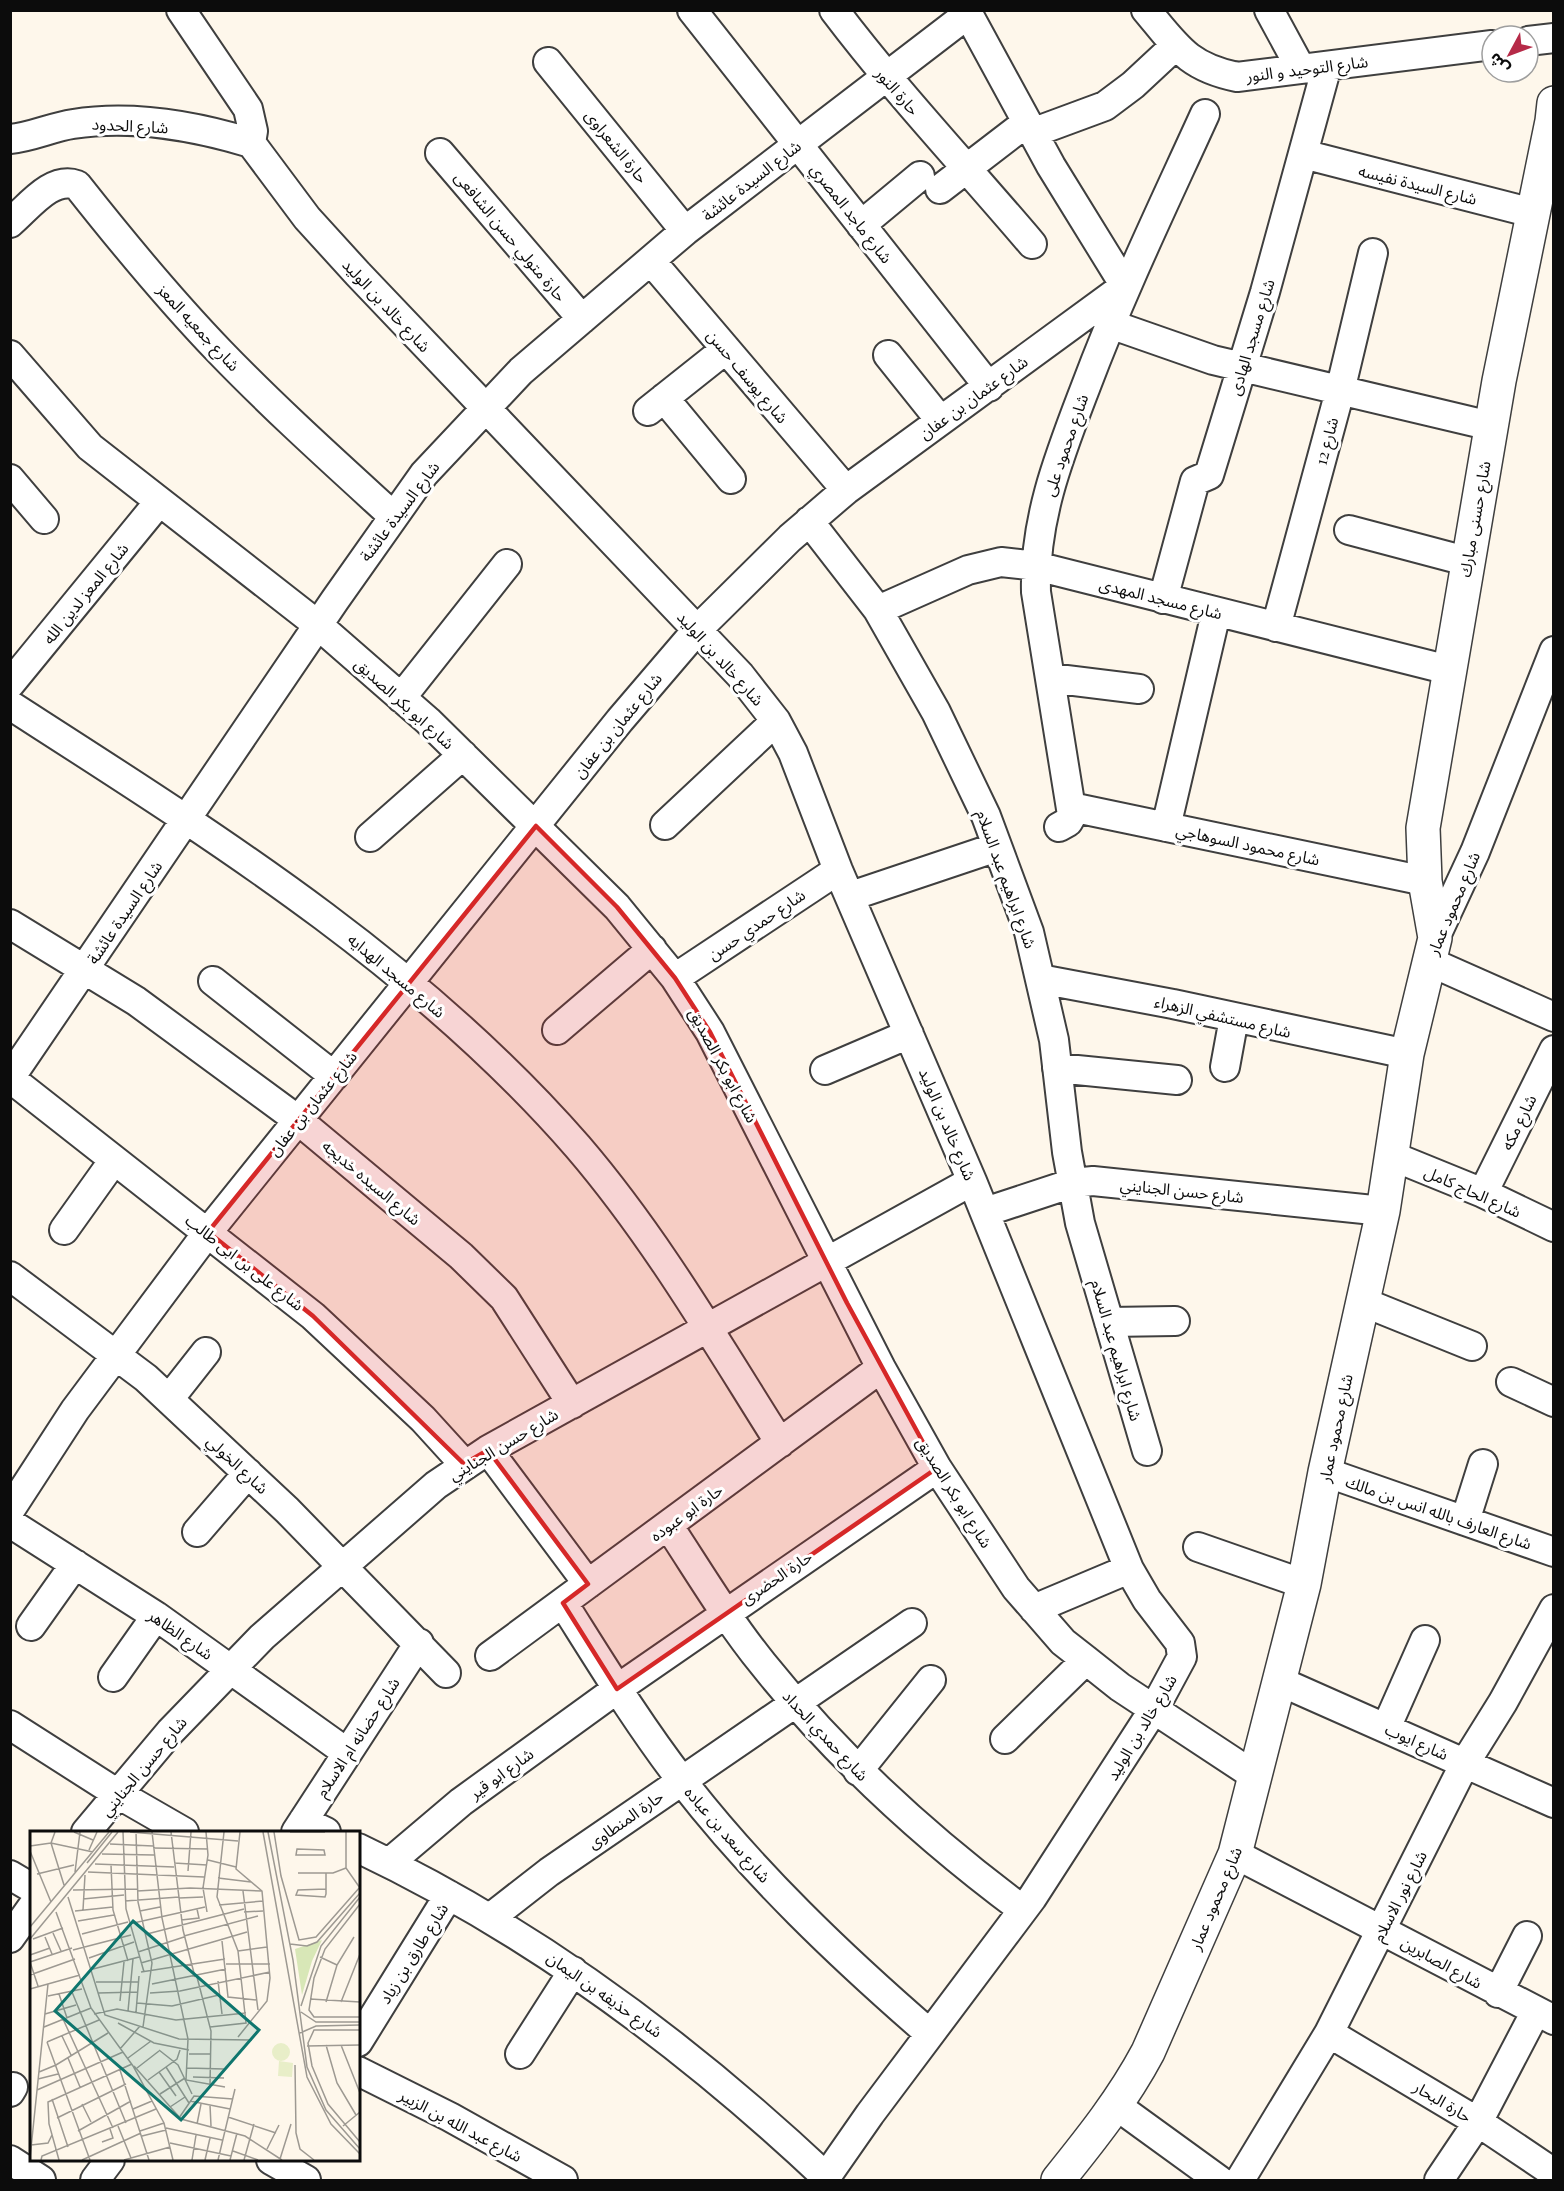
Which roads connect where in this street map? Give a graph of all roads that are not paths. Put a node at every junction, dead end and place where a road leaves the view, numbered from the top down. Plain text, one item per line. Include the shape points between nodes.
1 (181, 10) edge
2 (692, 10) edge
3 (834, 10) edge
4 (1146, 10) edge
5 (1269, 10) edge
6 (967, 12) edge
7 (1176, 45) junction
8 (1480, 46) edge
9 (548, 62) dead end
10 (1314, 67) junction
11 (885, 78) junction
12 (1554, 103) edge
13 (1204, 114) dead end
14 (1029, 128) junction
15 (10, 139) edge
16 (251, 144) junction
17 (797, 144) junction
18 (440, 153) dead end
19 (1303, 154) junction
20 (966, 167) junction
21 (1533, 213) junction
22 (10, 223) edge
23 (861, 225) junction
24 (686, 231) junction
25 (1032, 244) dead end
26 (1373, 253) dead end
27 (651, 261) junction
28 (1125, 286) junction
29 (582, 319) junction
30 (1110, 324) junction
31 (726, 349) junction
32 (888, 355) dead end
33 (10, 356) edge
34 (1242, 368) junction
35 (989, 387) junction
36 (1340, 391) junction
37 (485, 408) junction
38 (940, 420) junction
39 (1491, 426) junction
40 (10, 478) edge
41 (731, 480) dead end
42 (846, 490) junction
43 (159, 502) junction
44 (393, 516) junction
45 (44, 519) dead end
46 (809, 522) junction
47 (1349, 530) dead end
48 (1466, 561) junction
49 (507, 564) dead end
50 (1036, 566) junction
51 (1163, 599) junction
52 (878, 610) junction
53 (1216, 612) junction
54 (318, 625) junction
55 (1276, 627) junction
56 (697, 630) junction
57 (1554, 651) edge
58 (1449, 670) junction
59 (1050, 678) junction
60 (10, 684) edge
61 (1139, 688) dead end
62 (401, 698) junction
63 (1544, 704) edge
64 (10, 705) edge
65 (776, 721) junction
66 (463, 755) junction
67 (1065, 817) joint
68 (187, 819) junction
69 (665, 825) dead end
70 (536, 826) junction
71 (1166, 827) junction
72 (370, 837) dead end
73 (998, 847) junction
74 (838, 870) junction
75 (1425, 880) junction
76 (851, 896) junction
77 (10, 924) edge
78 (652, 950) junction
79 (1431, 950) junction
80 (85, 969) junction
81 (675, 978) junction
82 (1040, 979) junction
83 (213, 981) dead end
84 (408, 985) junction
85 (1554, 1017) edge
86 (1234, 1018) junction
87 (557, 1030) dead end
88 (909, 1034) junction
89 (1554, 1050) edge
90 (1407, 1054) junction
91 (1225, 1067) dead end
92 (1057, 1068) junction
93 (825, 1070) dead end
94 (334, 1076) junction
95 (1177, 1080) dead end
96 (14, 1088) edge
97 (298, 1120) junction
98 (1392, 1156) junction
99 (114, 1160) junction
100 (972, 1181) junction
101 (1072, 1183) junction
102 (1483, 1193) junction
103 (1383, 1211) junction
104 (985, 1212) junction
105 (1554, 1227) edge
106 (64, 1230) dead end
107 (208, 1232) junction
108 (826, 1262) junction
109 (10, 1276) edge
110 (1363, 1302) junction
111 (1175, 1321) dead end
112 (1109, 1322) junction
113 (707, 1328) junction
114 (1472, 1346) dead end
115 (206, 1352) dead end
116 (116, 1353) junction
117 (881, 1368) junction
118 (1511, 1382) dead end
119 (169, 1399) junction
120 (1554, 1402) edge
121 (572, 1404) junction
122 (780, 1443) junction
123 (1147, 1450) dead end
124 (476, 1457) junction
125 (1484, 1464) dead end
126 (937, 1468) junction
127 (1326, 1472) junction
128 (248, 1473) junction
129 (10, 1510) edge
130 (1465, 1521) junction
131 (10, 1523) edge
132 (668, 1526) junction
133 (197, 1532) dead end
134 (1198, 1547) dead end
135 (1554, 1552) edge
136 (75, 1564) junction
137 (342, 1566) junction
138 (1129, 1569) junction
139 (588, 1584) junction
140 (1304, 1584) junction
141 (563, 1603) junction
142 (1034, 1609) junction
143 (1554, 1609) edge
144 (725, 1612) junction
145 (156, 1616) junction
146 (912, 1623) dead end
147 (31, 1626) dead end
148 (1425, 1640) dead end
149 (419, 1643) junction
150 (490, 1656) dead end
151 (1086, 1660) junction
152 (230, 1668) junction
153 (446, 1673) dead end
154 (113, 1677) dead end
155 (931, 1680) dead end
156 (1279, 1681) junction
157 (617, 1689) junction
158 (796, 1704) junction
159 (1154, 1709) junction
160 (10, 1725) edge
161 (1386, 1728) junction
162 (1005, 1739) dead end
163 (346, 1752) junction
164 (1465, 1763) junction
165 (858, 1772) junction
166 (1255, 1776) junction
167 (681, 1780) junction
168 (118, 1794) junction
169 (1554, 1803) edge
170 (308, 1829) edge
171 (88, 1831) edge
172 (181, 1831) edge
173 (360, 1849) edge
174 (1235, 1854) junction
175 (390, 1863) junction
176 (10, 1875) edge
177 (30, 1887) edge
178 (449, 1895) junction
179 (1023, 1910) junction
180 (490, 1918) junction
181 (1382, 1929) junction
182 (1527, 1936) dead end
183 (573, 1971) junction
184 (1498, 1993) junction
185 (1545, 2016) edge
186 (1329, 2033) junction
187 (930, 2034) junction
188 (360, 2039) edge
189 (520, 2054) dead end
190 (360, 2073) edge
191 (1116, 2106) junction
192 (1478, 2122) junction
193 (10, 2160) edge
194 (109, 2161) edge
195 (274, 2166) edge
196 (1554, 2173) edge
197 (825, 2179) edge
198 (41, 2181) edge
199 (95, 2181) edge
200 (306, 2181) edge
201 (562, 2181) edge
202 (1058, 2181) edge
203 (1219, 2181) edge
204 (1240, 2181) edge
205 (1439, 2181) edge

1 - 16 street via 248,109 253,131
2 - 17 street, شارع ماجد المصري
3 - 11 street, حارة النور
4 - 7 street, شارع التوحيد و النور
5 - 10 street
6 - 11 street, شارع السيدة عائشة
6 - 14 street
7 - 10 street, شارع التوحيد و النور via 1210,71 1237,77
7 - 14 street via 1105,106
8 - 10 street, شارع التوحيد و النور
9 - 24 street, حارة الشعراوى
10 - 19 street, شارع مسجد الهادى
11 - 17 street, شارع السيدة عائشة
11 - 20 street, حارة النور
12 - 21 street, شارع حسنى مبارك
13 - 28 street, شارع محمود على
14 - 20 street
14 - 28 street
15 - 16 street, شارع الحدود via 71,124 110,121 206,131
16 - 37 street, شارع خالد بن الوليد via 315,226
17 - 23 street, شارع ماجد المصري
17 - 24 street, شارع السيدة عائشة
18 - 29 street, حارة متولي حسن الشافعى
19 - 21 street, شارع السيدة نفيسه
19 - 34 street, شارع مسجد الهادى
20 - 23 street via 930,182
20 - 25 street, حارة النور
21 - 39 street, شارع حسنى مبارك
22 - 44 street, شارع جمعيه المعز via 57,183 77,185 221,353
23 - 35 street, شارع ماجد المصري
24 - 27 street, شارع السيدة عائشة
26 - 36 street, شارع 12
27 - 29 street, شارع السيدة عائشة
27 - 31 street, شارع يوسف حسن
28 - 30 street, شارع محمود على
28 - 35 street, شارع عثمان بن عفان
29 - 37 street, شارع السيدة عائشة via 521,370
30 - 34 street
30 - 50 street, شارع محمود على via 1056,464 1044,506
31 - 41 street via 656,405
31 - 42 street, شارع يوسف حسن
32 - 38 street
33 - 43 street, شارع ابو بكر الصديق via 90,447
34 - 36 street
34 - 51 street, شارع مسجد الهادى via 1209,475 1195,481
35 - 38 street, شارع عثمان بن عفان
36 - 39 street
36 - 55 street, شارع 12
37 - 44 street, شارع السيدة عائشة via 424,474
37 - 56 street, شارع خالد بن الوليد
38 - 42 street, شارع عثمان بن عفان
39 - 48 street, شارع حسنى مبارك
40 - 45 street
42 - 46 street, شارع عثمان بن عفان
43 - 54 street, شارع ابو بكر الصديق
43 - 60 street, شارع المعز لدين الله
44 - 54 street, شارع السيدة عائشة
46 - 52 street, شارع ابراهيم عبد السلام
46 - 56 street, شارع عثمان بن عفان
47 - 48 street
48 - 58 street, شارع حسنى مبارك
49 - 62 street
50 - 51 street, شارع مسجد المهدى
50 - 52 street, شارع مسجد المهدى via 1000,562 968,570
50 - 59 street, شارع محمود على via 1036,592
51 - 53 street, شارع مسجد المهدى
52 - 73 street, شارع ابراهيم عبد السلام via 936,712
53 - 55 street, شارع مسجد المهدى
53 - 71 street
54 - 62 street, شارع ابو بكر الصديق
54 - 68 street, شارع السيدة عائشة
55 - 58 street, شارع مسجد المهدى
56 - 65 street, شارع خالد بن الوليد
56 - 70 street, شارع عثمان بن عفان
57 - 63 street, شارع محمود عمار
58 - 75 street, شارع حسنى مبارك via 1423,828
59 - 61 street
59 - 67 street, شارع محمود على
62 - 66 street, شارع ابو بكر الصديق
63 - 79 street, شارع محمود عمار
64 - 68 street, شارع مسجد الهدايه
65 - 69 street
65 - 74 street, شارع خالد بن الوليد via 793,753
66 - 70 street, شارع ابو بكر الصديق
66 - 72 street
67 - 71 street, شارع محمود السوهاجي
68 - 80 street, شارع السيدة عائشة
68 - 84 street, شارع مسجد الهدايه via 312,905
70 - 78 street, شارع ابو بكر الصديق via 617,906
70 - 84 street, شارع عثمان بن عفان
71 - 75 street, شارع محمود السوهاجي
73 - 76 street
73 - 82 street, شارع ابراهيم عبد السلام via 1029,932
74 - 76 street, شارع خالد بن الوليد
74 - 81 street, شارع حمدي حسن
75 - 79 street, شارع حسنى مبارك
76 - 88 street, شارع خالد بن الوليد
77 - 80 street, شارع السيده خديجه
78 - 81 street, شارع ابو بكر الصديق
78 - 87 street
79 - 85 street
79 - 90 street, شارع محمود عمار
80 - 96 street, شارع السيدة عائشة
80 - 97 street, شارع السيده خديجه via 136,1001
81 - 108 street, شارع ابو بكر الصديق via 710,1032
82 - 86 street, شارع مستشفي الزهراء
82 - 92 street, شارع ابراهيم عبد السلام
83 - 94 street
84 - 94 street, شارع عثمان بن عفان
84 - 113 street, شارع مسجد الهدايه via 514,1079 578,1147 634,1217
86 - 90 street, شارع مستشفي الزهراء
86 - 91 street
88 - 93 street
88 - 100 street, شارع خالد بن الوليد
89 - 102 street, شارع مكه
90 - 98 street, شارع محمود عمار
92 - 95 street
92 - 101 street, شارع ابراهيم عبد السلام
94 - 97 street, شارع عثمان بن عفان
96 - 99 street, شارع على بن ابى طالب
97 - 107 street, شارع عثمان بن عفان
97 - 121 street, شارع السيده خديجه via 461,1256 504,1298
98 - 102 street, شارع الحاج كامل
98 - 103 street, شارع محمود عمار
99 - 106 street
99 - 107 street, شارع على بن ابى طالب
100 - 104 street, شارع خالد بن الوليد
100 - 108 street, شارع حسن الجنايني
101 - 103 street, شارع حسن الجنايني via 1116,1183
101 - 104 street, شارع حسن الجنايني
101 - 112 street, شارع ابراهيم عبد السلام
102 - 105 street, شارع الحاج كامل
103 - 110 street, شارع محمود عمار
104 - 138 street, شارع خالد بن الوليد
107 - 116 street, شارع عثمان بن عفان
107 - 124 street, شارع على بن ابى طالب via 314,1316 423,1419
108 - 113 street, شارع حسن الجنايني
108 - 117 street, شارع ابو بكر الصديق
109 - 116 street, شارع الخولي
110 - 114 street
110 - 127 street, شارع محمود عمار
111 - 112 street
112 - 123 street, شارع ابراهيم عبد السلام
113 - 121 street, شارع حسن الجنايني
113 - 122 street, شارع مسجد الهدايه
115 - 119 street
116 - 119 street, شارع الخولي
116 - 129 street, شارع عثمان بن عفان
117 - 122 street, حارة ابو عبوده
117 - 126 street, شارع ابو بكر الصديق
118 - 120 street
119 - 128 street, شارع الخولي
121 - 124 street, شارع حسن الجنايني
122 - 132 street, حارة ابو عبوده
124 - 137 street, شارع حسن الجنايني
124 - 139 street, شارع على بن ابى طالب
125 - 130 street
126 - 142 street, شارع ابو بكر الصديق
126 - 144 street, حارة الحضرى
127 - 130 street, شارع العارف بالله انس بن مالك
127 - 140 street, شارع محمود عمار
128 - 133 street
128 - 137 street, شارع الخولي
130 - 135 street, شارع العارف بالله انس بن مالك
131 - 136 street, شارع الظاهر
132 - 139 street, حارة ابو عبوده
132 - 144 street, شارع حمدي الحداد
134 - 140 street
136 - 145 street, شارع الظاهر
136 - 147 street
137 - 149 street, شارع الخولي
137 - 152 street, شارع حسن الجنايني
138 - 142 street
138 - 159 street, شارع خالد بن الوليد via 1180,1643 1182,1657
139 - 141 street, حارة ابو عبوده
140 - 156 street, شارع محمود عمار
141 - 150 street, حارة ابو عبوده
141 - 157 street, شارع سعد بن عباده
142 - 151 street, شارع ابو بكر الصديق via 1063,1642
143 - 164 street, شارع نور الاسلام
144 - 157 street, حارة الحضرى
144 - 158 street, شارع حمدي الحداد
145 - 152 street, شارع الظاهر
145 - 154 street
146 - 158 street, حارة المنطاوى
148 - 161 street
149 - 153 street, شارع الخولي
149 - 163 street, شارع حضانه ام الاسلام
151 - 159 street, شارع ابو بكر الصديق
151 - 162 street
152 - 163 street, شارع الظاهر
152 - 168 street, شارع حسن الجنايني
155 - 165 street
156 - 161 street, شارع ايوب
156 - 166 street, شارع محمود عمار
157 - 167 street, شارع سعد بن عباده
157 - 175 street, شارع ابو قير via 437,1820
158 - 165 street, شارع حمدي الحداد
158 - 167 street, حارة المنطاوى
159 - 166 street, شارع ابو بكر الصديق
159 - 179 street, شارع خالد بن الوليد
160 - 168 street
161 - 164 street, شارع ايوب
163 - 170 street, شارع حضانه ام الاسلام
164 - 169 street, شارع ايوب
164 - 181 street, شارع نور الاسلام
165 - 179 street, شارع حمدي الحداد via 962,1864
166 - 174 street, شارع محمود عمار
167 - 180 street, حارة المنطاوى
167 - 187 street, شارع سعد بن عباده via 802,1917
168 - 171 street, شارع حسن الجنايني
168 - 172 street
173 - 175 street, شارع حذيفه بن اليمان
174 - 181 street, شارع الصابرين
174 - 191 street, شارع محمود عمار via 1148,2052
175 - 178 street, شارع حذيفه بن اليمان
176 - 177 street
178 - 180 street, شارع حذيفه بن اليمان
178 - 188 street, شارع طارق بن زياد
179 - 187 street, شارع خالد بن الوليد
180 - 183 street, شارع حذيفه بن اليمان
181 - 184 street, شارع الصابرين
181 - 186 street, شارع نور الاسلام
182 - 184 street
183 - 189 street
183 - 197 street, شارع حذيفه بن اليمان via 690,2056 760,2115
184 - 185 street, شارع الصابرين
185 - 192 street
186 - 192 street, حارة البحار
186 - 204 street, شارع نور الاسلام
187 - 197 street, شارع خالد بن الوليد
190 - 201 street, شارع عبد الله بن الزبير via 450,2117
191 - 202 street, شارع محمود عمار
191 - 203 street
192 - 196 street, حارة البحار
192 - 205 street
193 - 198 street
194 - 199 street
195 - 200 street

